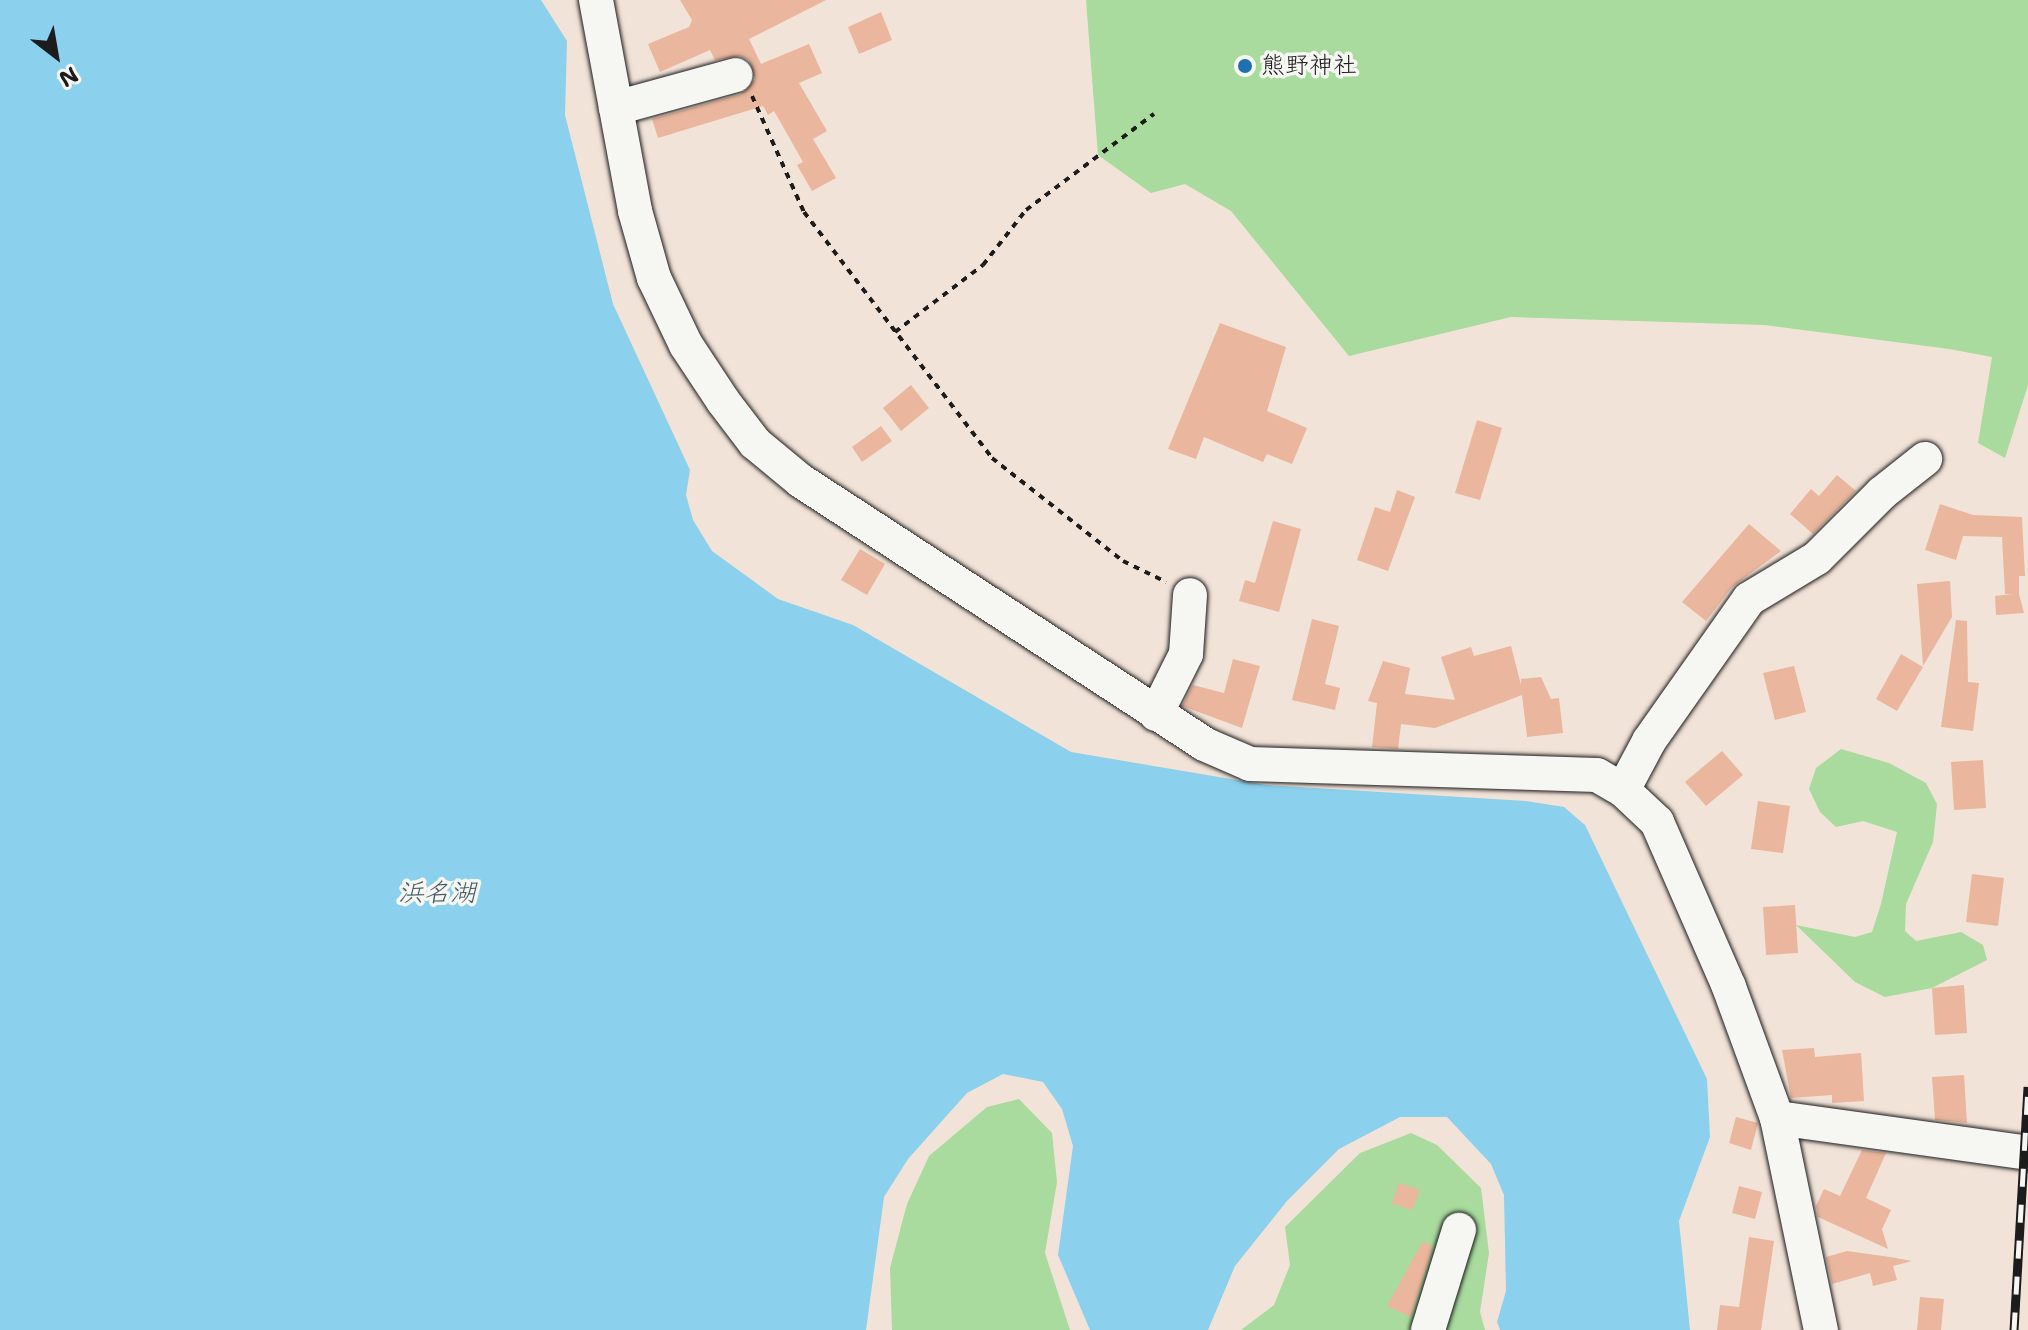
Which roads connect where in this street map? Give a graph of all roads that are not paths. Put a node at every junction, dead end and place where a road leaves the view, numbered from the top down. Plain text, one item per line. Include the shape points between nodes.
1 (596, 0) edge
2 (736, 75) road end
3 (616, 108) junction
4 (1925, 459) dead end
5 (1190, 595) road end
6 (1156, 714) junction
7 (1623, 790) junction
8 (1777, 1118) junction
9 (2028, 1153) edge
10 (1459, 1230) dead end
11 (1428, 1330) edge
12 (1821, 1330) edge

1 - 3 street
2 - 3 street
3 - 6 street via 654,278 686,345 755,443 801,481
4 - 7 street via 1817,558 1749,599 1649,741
5 - 6 street via 1186,654
6 - 7 street via 1250,764 1597,775
7 - 8 street via 1657,822 1682,872
8 - 9 street
8 - 12 street
10 - 11 street

